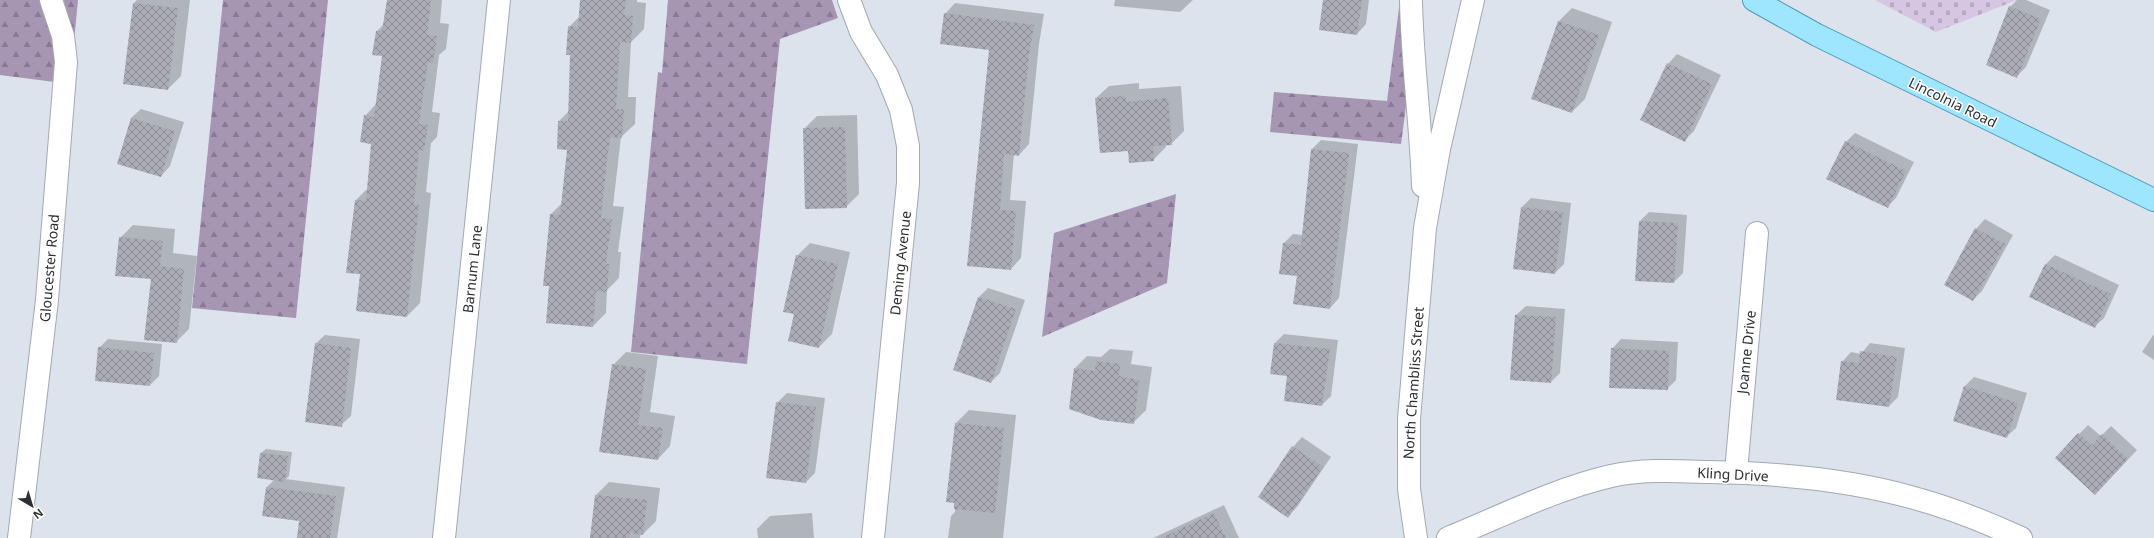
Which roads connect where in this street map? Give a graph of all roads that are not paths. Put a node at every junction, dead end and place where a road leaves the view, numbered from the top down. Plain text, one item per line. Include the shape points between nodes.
1 (51, 0) edge
2 (499, 0) edge
3 (849, 0) edge
4 (1411, 0) edge
5 (1473, 0) edge
6 (1754, 0) edge
7 (2154, 200) edge
8 (1425, 228) junction
9 (1757, 233) dead end
10 (1736, 472) junction
11 (19, 538) edge
12 (444, 538) edge
13 (873, 538) edge
14 (1416, 538) edge
15 (1448, 538) edge
16 (2021, 538) edge

1 - 11 street, Gloucester Road via 63,36 66,62 47,300
2 - 12 street, Barnum Lane
3 - 13 street, Deming Avenue via 861,32 890,82 901,110 908,146 908,183
4 - 8 street, North Chambliss Street via 1421,129
5 - 8 street, North Chambliss Street via 1439,149
6 - 7 main road, Lincolnia Road via 1823,38
8 - 14 street, North Chambliss Street via 1409,419 1409,489
9 - 10 street, Joanne Drive
10 - 15 street, Kling Drive via 1655,471 1613,476 1572,486
10 - 16 street, Kling Drive via 1823,480 1877,489 1914,498 1980,520

